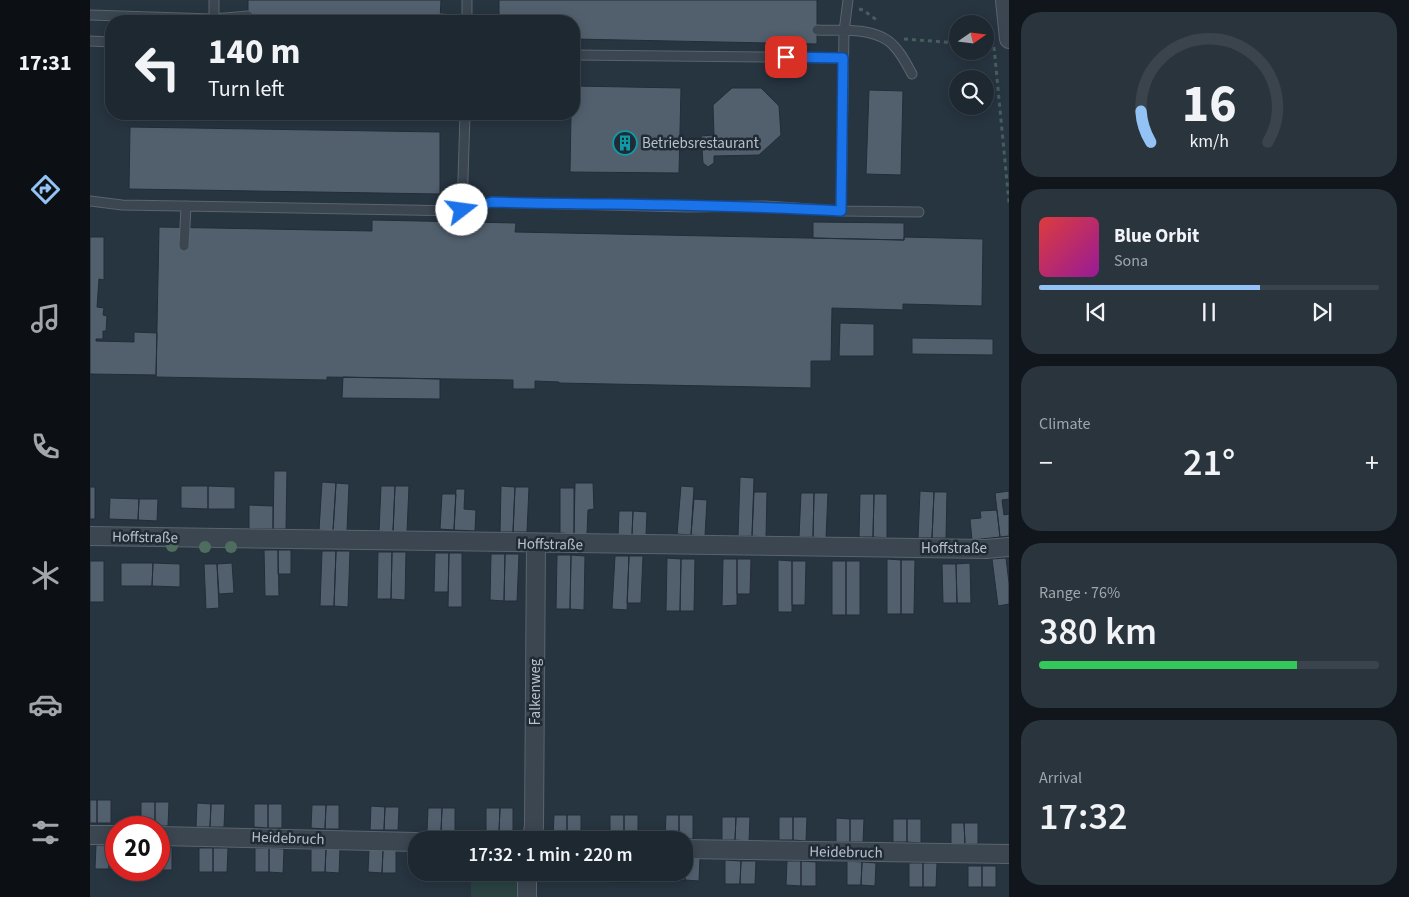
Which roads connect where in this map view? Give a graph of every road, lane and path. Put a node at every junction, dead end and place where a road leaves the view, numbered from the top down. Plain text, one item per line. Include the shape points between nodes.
1 (214, 0) edge
2 (467, 0) edge
3 (1005, 0) edge
4 (848, 4) edge
5 (90, 15) edge
6 (213, 15) edge
7 (467, 15) edge
8 (105, 16) edge
9 (878, 22) dead end
10 (817, 30) dead end
11 (844, 31) junction
12 (902, 39) dead end
13 (1009, 39) edge
14 (90, 41) edge
15 (105, 42) edge
16 (949, 42) edge
17 (994, 43) edge
18 (580, 54) edge
19 (843, 58) junction
20 (912, 74) dead end
21 (466, 120) edge
22 (90, 201) edge
23 (1009, 203) edge
24 (186, 206) junction
25 (462, 210) junction
26 (841, 211) junction
27 (919, 212) dead end
28 (184, 246) dead end
29 (90, 536) edge
30 (536, 544) junction
31 (1009, 547) edge
32 (533, 831) edge
33 (90, 835) edge
34 (105, 835) edge
35 (170, 836) edge
36 (408, 842) edge
37 (693, 849) edge
38 (1009, 854) edge
39 (527, 881) edge
40 (527, 897) edge

1 - 6 lane
2 - 7 lane
3 - 13 street
4 - 9 path via 863,10
4 - 11 lane
5 - 8 lane
10 - 11 lane
11 - 19 lane
11 - 20 lane via 869,32 888,40
12 - 16 path
14 - 15 lane
17 - 23 path
18 - 19 lane
19 - 26 lane
21 - 25 lane
22 - 24 lane
24 - 25 lane
24 - 28 lane
25 - 26 lane via 492,202 765,206
26 - 27 lane
29 - 30 street, Hoffstraße
30 - 31 street, Hoffstraße
30 - 32 street, Falkenweg
33 - 34 street
35 - 36 street, Heidebruch
37 - 38 street, Heidebruch
39 - 40 street

